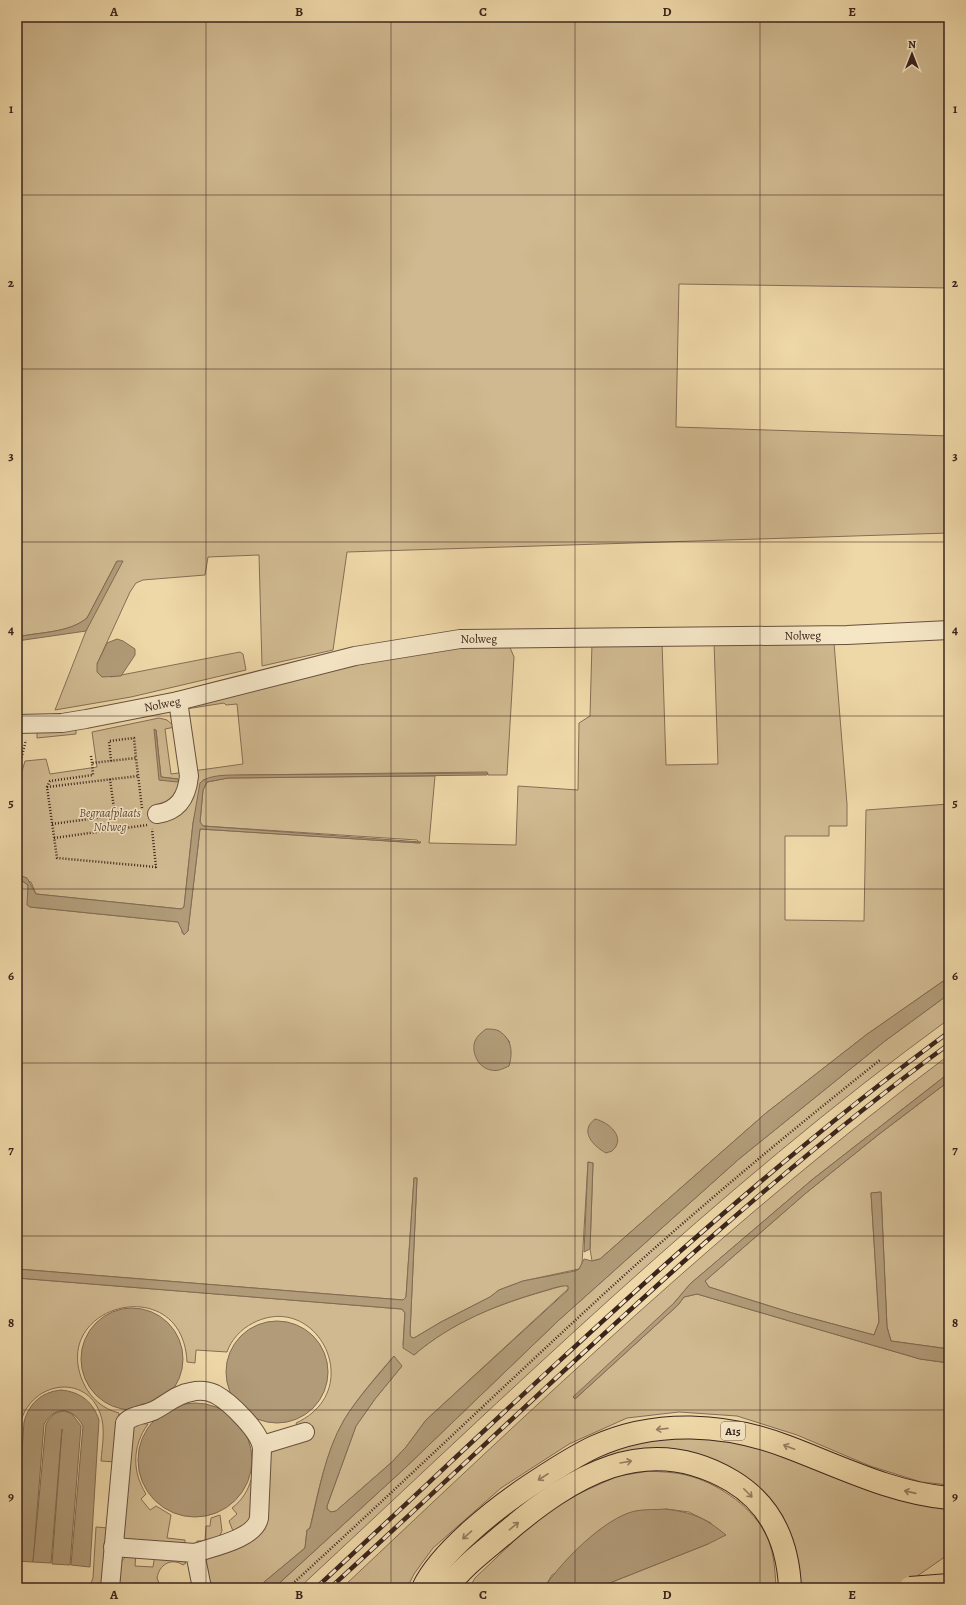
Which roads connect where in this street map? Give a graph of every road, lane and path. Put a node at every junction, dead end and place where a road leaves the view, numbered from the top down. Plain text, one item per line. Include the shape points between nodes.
1 (949, 630) edge
2 (178, 701) junction
3 (24, 724) edge
4 (91, 756) dead end
5 (136, 758) junction
6 (111, 761) junction
7 (92, 764) junction
8 (17, 775) edge
9 (138, 776) junction
10 (110, 779) junction
11 (47, 787) junction
12 (157, 814) dead end
13 (115, 816) junction
14 (52, 824) junction
15 (54, 838) junction
16 (880, 1060) dead end
17 (305, 1432) dead end
18 (262, 1445) junction
19 (949, 1498) edge
20 (113, 1547) junction
21 (484, 1551) junction
22 (195, 1553) junction
23 (949, 1575) edge
24 (949, 1585) edge
25 (110, 1588) edge
26 (202, 1588) edge
27 (288, 1588) edge
28 (423, 1588) edge
29 (447, 1588) edge
30 (462, 1588) edge
31 (790, 1588) edge
32 (910, 1588) edge
33 (930, 1588) edge

1 - 2 street, Nolweg via 847,636 460,638 356,656
2 - 3 street, Nolweg via 86,720
2 - 12 street via 188,784 177,806 167,813
3 - 8 path
4 - 7 path
5 - 6 path
5 - 6 path via 134,738 109,741
5 - 9 path
6 - 7 path
7 - 11 path via 94,775 50,781
9 - 10 path
9 - 13 path via 142,812
10 - 11 path
10 - 13 path
11 - 14 path
13 - 14 path
14 - 15 path
15 - 15 path via 57,858 156,868 151,824
16 - 27 path via 781,1139 635,1266
17 - 18 street
18 - 20 street via 238,1413 216,1395 205,1391 183,1393 152,1411 127,1420 123,1427
18 - 22 street via 259,1518 256,1528 246,1535
19 -> 28 main road, A15 via 881,1484 756,1435 710,1427 660,1429 615,1438 571,1458 522,1491 459,1542 434,1570
20 - 22 street
20 - 25 street
21 - 29 main road
21 - 30 main road
21 -> 31 main road via 544,1502 598,1471 621,1463 674,1460 713,1471 743,1488 761,1506 782,1539
22 - 26 street
23 - 33 main road
24 - 32 main road, bridge

